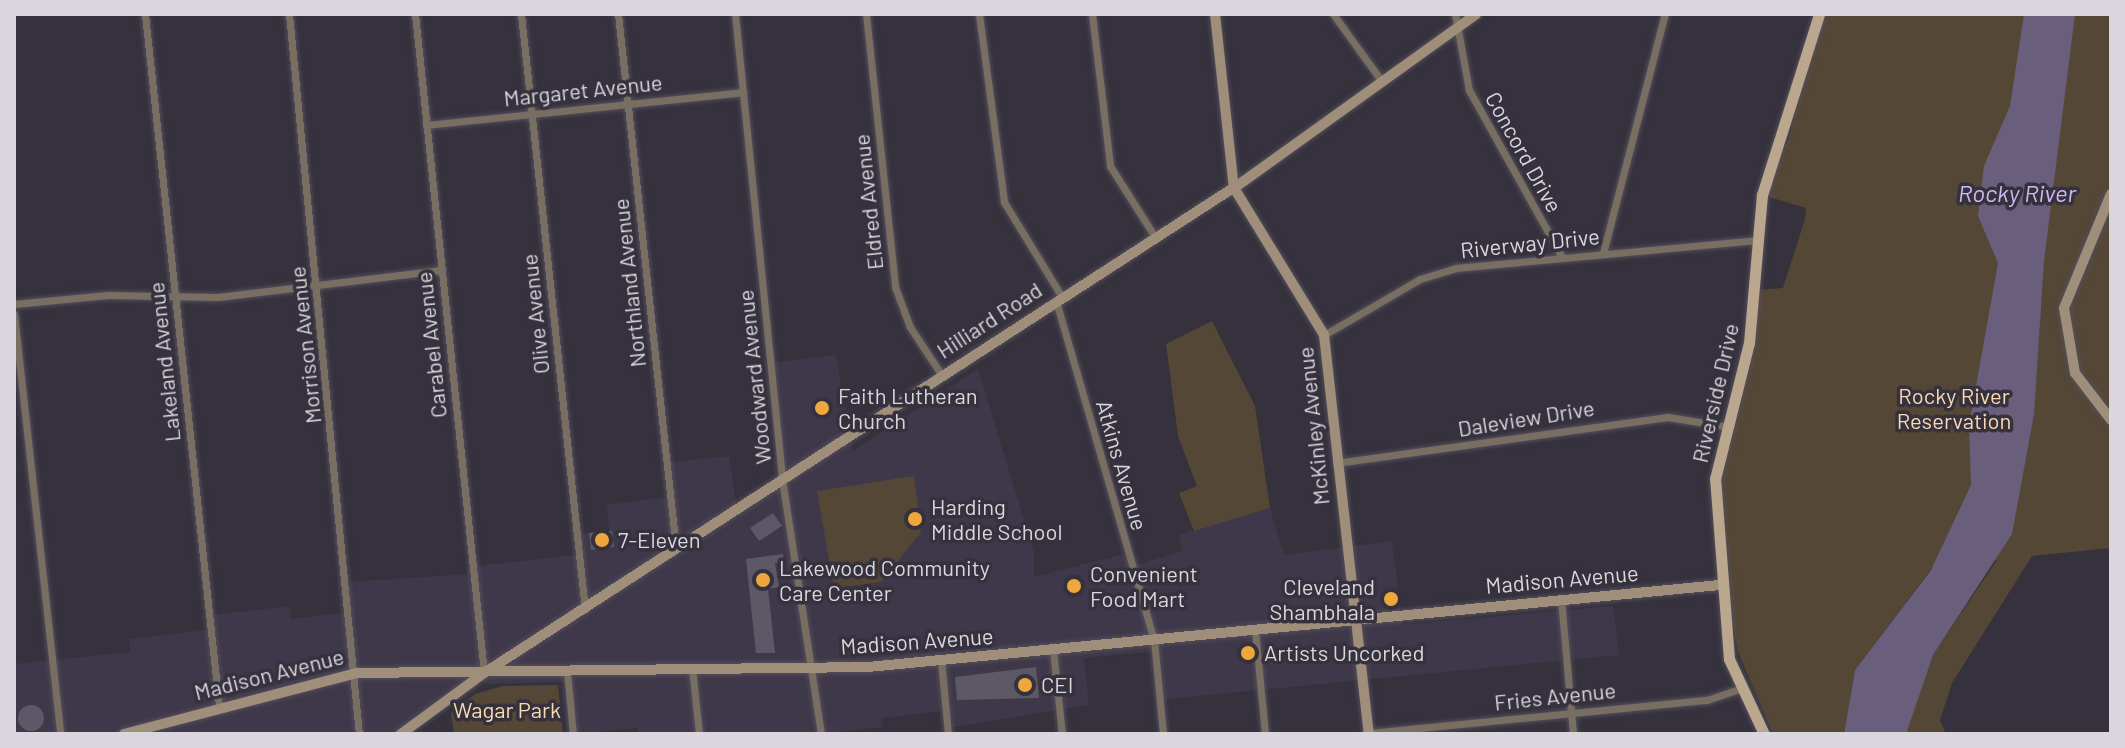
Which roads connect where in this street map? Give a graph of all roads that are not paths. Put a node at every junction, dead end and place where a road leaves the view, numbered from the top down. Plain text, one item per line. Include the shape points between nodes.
1 (145, 14) edge
2 (289, 14) edge
3 (415, 14) edge
4 (521, 14) edge
5 (618, 14) edge
6 (735, 14) edge
7 (866, 14) edge
8 (979, 14) edge
9 (1092, 14) edge
10 (1215, 14) edge
11 (1333, 14) edge
12 (1455, 14) edge
13 (1476, 14) edge
14 (1665, 14) edge
15 (1819, 14) edge
16 (1457, 28) junction
17 (1381, 80) junction
18 (743, 92) junction
19 (628, 104) junction
20 (532, 113) junction
21 (426, 125) junction
22 (1234, 188) junction
23 (2111, 194) edge
24 (1155, 237) junction
25 (1756, 240) junction
26 (1603, 253) junction
27 (1562, 257) junction
28 (441, 270) junction
29 (317, 285) junction
30 (175, 298) junction
31 (1059, 299) junction
32 (14, 304) edge
33 (14, 314) edge
34 (1324, 335) junction
35 (941, 374) junction
36 (2111, 420) edge
37 (1723, 426) junction
38 (1334, 463) junction
39 (782, 479) junction
40 (676, 549) junction
41 (1719, 585) junction
42 (1561, 599) junction
43 (585, 610) junction
44 (1358, 620) junction
45 (1255, 630) junction
46 (1154, 640) junction
47 (1053, 650) junction
48 (941, 660) junction
49 (692, 668) junction
50 (814, 668) junction
51 (567, 671) junction
52 (357, 673) junction
53 (484, 673) junction
54 (1742, 688) junction
55 (219, 707) junction
56 (1571, 712) junction
57 (60, 734) edge
58 (124, 734) edge
59 (359, 734) edge
60 (401, 734) edge
61 (573, 734) edge
62 (699, 734) edge
63 (821, 734) edge
64 (948, 734) edge
65 (1062, 734) edge
66 (1163, 734) edge
67 (1265, 734) edge
68 (1369, 734) edge
69 (1573, 734) edge
70 (1764, 734) edge

1 - 30 street, Lakeland Avenue
2 - 29 street, Morrison Avenue
3 - 21 street, Carabel Avenue
4 - 20 street, Olive Avenue
5 - 19 street, Northland Avenue
6 - 18 street, Woodward Avenue
7 - 35 street, Eldred Avenue via 895,287 910,327
8 - 31 street, Atkins Avenue via 1004,202
9 - 24 street via 1110,166
10 - 22 main road, McKinley Avenue
11 - 17 street
12 - 16 street, Concord Drive
13 - 16 main road, Hilliard Road
14 - 26 street
15 - 25 main road, Riverside Drive via 1762,195
16 - 17 main road, Hilliard Road
16 - 27 street, Concord Drive via 1476,106
17 - 22 main road, Hilliard Road
18 - 19 street, Margaret Avenue
18 - 39 street, Woodward Avenue
19 - 20 street, Margaret Avenue
19 - 40 street, Northland Avenue
20 - 21 street, Margaret Avenue
20 - 43 street, Olive Avenue
21 - 28 street, Carabel Avenue
22 - 24 main road, Hilliard Road
22 - 34 main road, McKinley Avenue
23 - 36 main road via 2072,280 2064,320 2075,373
24 - 31 main road, Hilliard Road
25 - 26 street, Riverway Drive
25 - 37 main road, Riverside Drive via 1749,343
26 - 27 street, Riverway Drive
27 - 34 street, Riverway Drive via 1435,273
28 - 29 street
28 - 53 street, Carabel Avenue
29 - 30 street
29 - 52 street, Morrison Avenue
30 - 32 street via 108,295
30 - 55 street, Lakeland Avenue
31 - 35 main road, Hilliard Road
31 - 46 street, Atkins Avenue
33 - 57 street
34 - 38 main road, McKinley Avenue
35 - 39 main road, Hilliard Road
37 - 38 street, Daleview Drive via 1668,417
37 - 41 main road, Riverside Drive via 1715,479
38 - 44 main road, McKinley Avenue
39 - 40 main road, Hilliard Road
39 - 50 street, Woodward Avenue
40 - 43 main road, Hilliard Road
41 - 42 main road, Madison Avenue
41 - 54 main road, Riverside Drive via 1729,659
42 - 44 main road, Madison Avenue
42 - 56 street
43 - 53 main road, Hilliard Road
44 - 45 main road, Madison Avenue
44 - 68 main road, McKinley Avenue
45 - 46 main road, Madison Avenue
45 - 67 street
46 - 47 main road, Madison Avenue
46 - 66 street, Atkins Avenue
47 - 48 main road, Madison Avenue
47 - 65 street
48 - 50 main road, Madison Avenue
48 - 64 street
49 - 50 main road, Madison Avenue
49 - 51 main road, Madison Avenue
49 - 62 street
50 - 63 street, Woodward Avenue
51 - 53 main road, Madison Avenue
51 - 61 street
52 - 53 main road, Madison Avenue
52 - 55 main road, Madison Avenue
52 - 59 street, Morrison Avenue
53 - 60 main road, Hilliard Road
54 - 56 street, Fries Avenue via 1707,700
54 - 70 main road, Riverside Drive
55 - 58 main road, Madison Avenue
56 - 68 street, Fries Avenue
56 - 69 street

